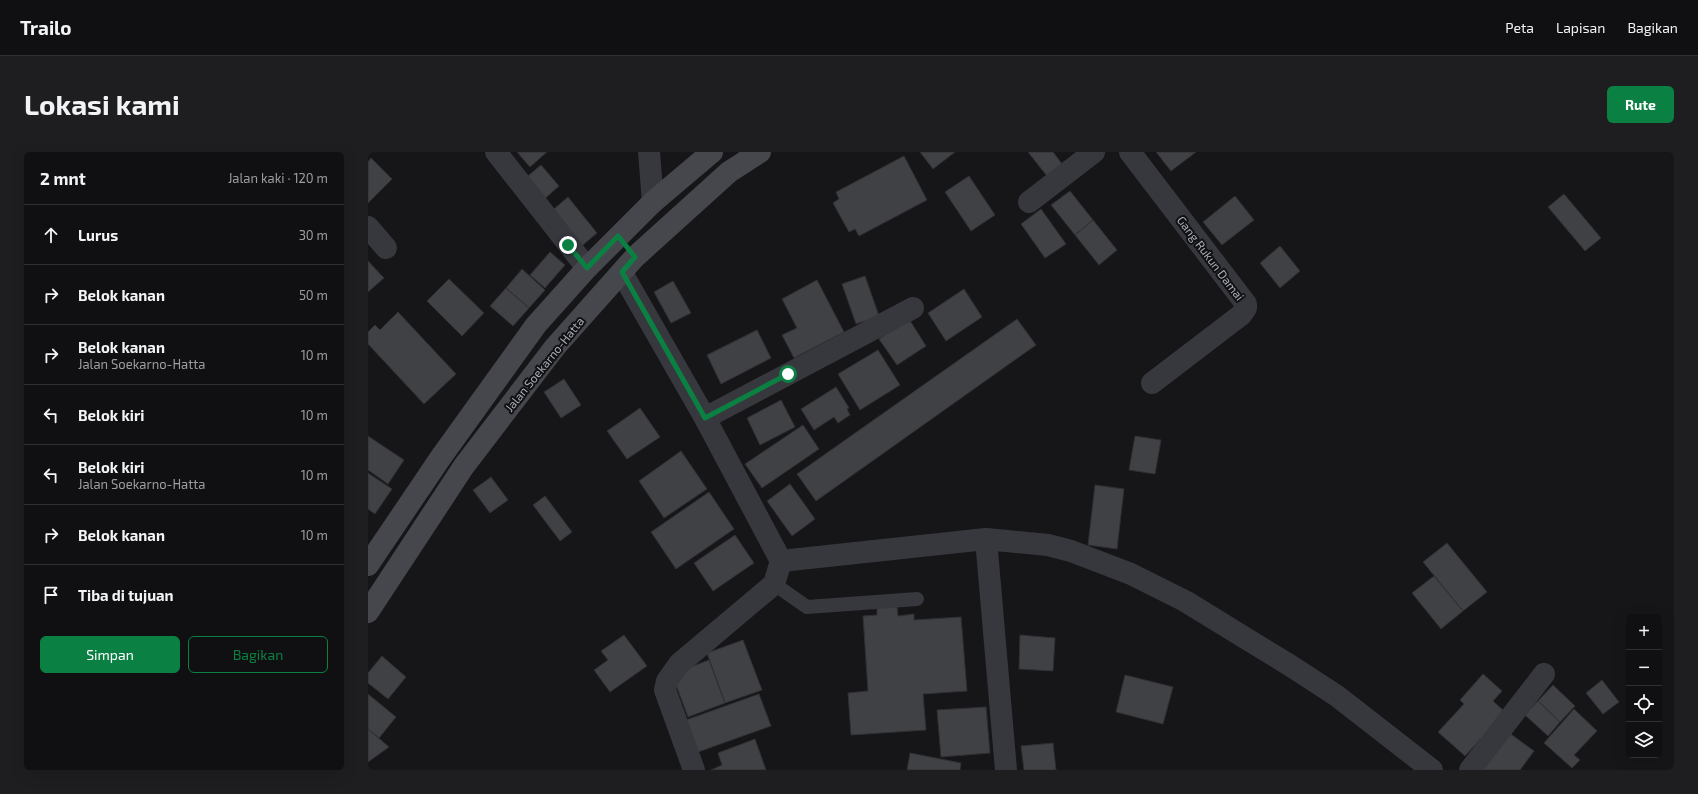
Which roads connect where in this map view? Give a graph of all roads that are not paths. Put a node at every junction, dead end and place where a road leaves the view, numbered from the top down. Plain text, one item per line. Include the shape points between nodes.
1 (496, 152) edge
2 (649, 152) edge
3 (712, 152) edge
4 (760, 152) edge
5 (1094, 152) edge
6 (1130, 152) edge
7 (653, 202) junction
8 (1029, 202) dead end
9 (368, 227) edge
10 (618, 236) junction
11 (386, 248) dead end
12 (628, 265) junction
13 (587, 268) junction
14 (913, 308) dead end
15 (1152, 383) dead end
16 (705, 418) junction
17 (986, 539) junction
18 (781, 561) junction
19 (368, 565) edge
20 (774, 584) junction
21 (917, 599) dead end
22 (368, 612) edge
23 (1544, 674) dead end
24 (694, 770) edge
25 (1006, 770) edge
26 (1432, 770) edge
27 (1470, 770) edge

1 - 13 street
2 - 7 street
3 - 7 main road
4 - 12 main road, Jalan Soekarno-Hatta via 729,172
5 - 8 street
6 - 15 street, Gang Rukun Damai via 1246,304 1241,315
7 - 10 main road
9 - 11 street
10 - 12 main road
10 - 13 main road
12 - 16 street
12 - 22 main road, Jalan Soekarno-Hatta via 555,347 464,466
13 - 19 main road via 532,332 441,457
14 - 16 street
16 - 18 street
17 - 18 street
17 - 25 street
17 - 26 street via 1048,545 1071,552 1131,574 1185,601 1337,696
18 - 20 street
20 - 21 lane via 807,606
20 - 24 street via 679,664 667,681 665,690
23 - 27 street

